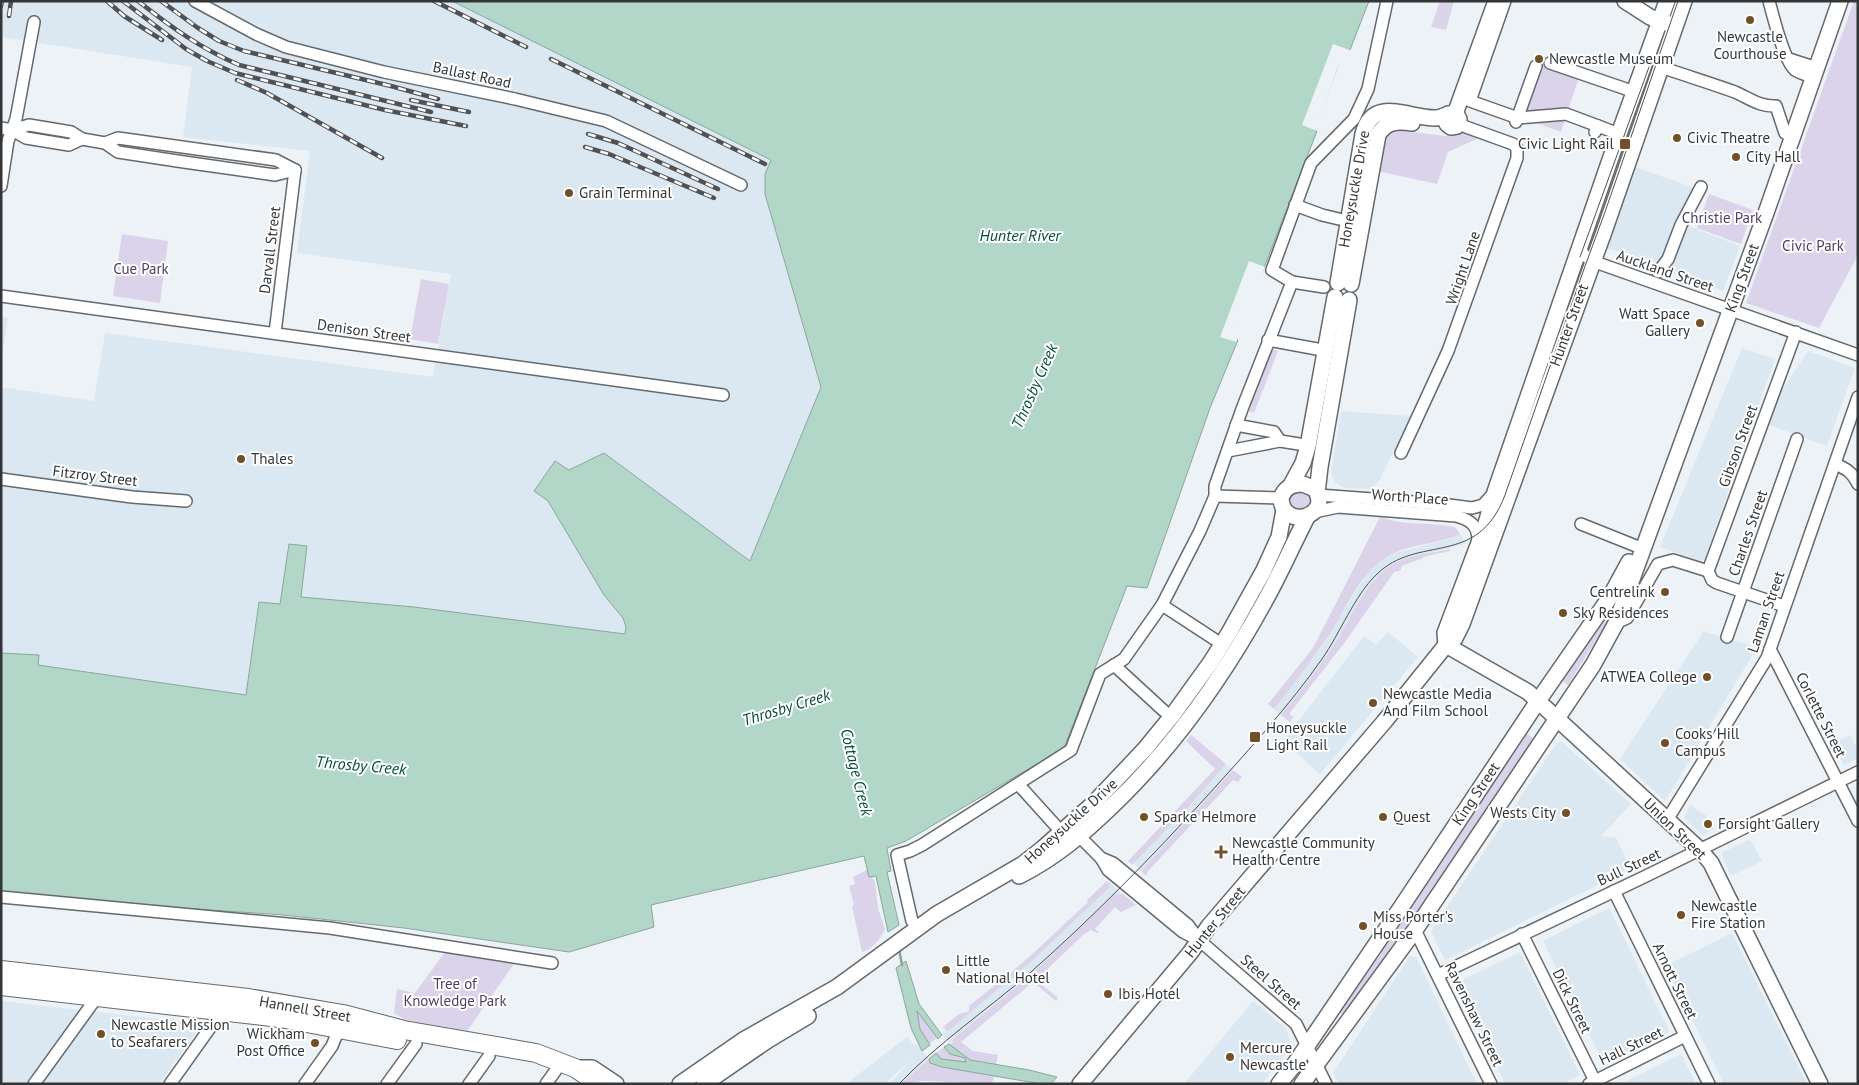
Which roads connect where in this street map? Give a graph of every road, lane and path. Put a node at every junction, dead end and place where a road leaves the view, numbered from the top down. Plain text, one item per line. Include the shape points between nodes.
1 (195, 1) edge
2 (1387, 1) edge
3 (1496, 1) edge
4 (1505, 1) edge
5 (1625, 1) edge
6 (1667, 1) edge
7 (1684, 1) edge
8 (1769, 1) edge
9 (1840, 1) edge
10 (1659, 21) junction
11 (34, 22) dead end
12 (1675, 26) junction
13 (1550, 62) dead end
14 (1536, 66) dead end
15 (1667, 69) dead end
16 (1815, 73) junction
17 (1629, 90) dead end
18 (1454, 119) junction
19 (1516, 121) junction
20 (7, 129) edge
21 (1785, 133) dead end
22 (1619, 134) junction
23 (105, 143) junction
24 (196, 148) junction
25 (194, 163) junction
26 (295, 170) junction
27 (741, 185) dead end
28 (1, 186) edge
29 (1700, 187) dead end
30 (1296, 205) junction
31 (1339, 219) dead end
32 (1580, 249) junction
33 (1592, 261) junction
34 (1658, 272) dead end
35 (1292, 282) junction
36 (1339, 290) junction
37 (1, 296) edge
38 (1731, 310) junction
39 (1796, 332) junction
40 (274, 333) junction
41 (1268, 340) junction
42 (1317, 349) dead end
43 (1858, 355) edge
44 (723, 395) dead end
45 (1858, 397) edge
46 (1236, 425) junction
47 (1796, 439) dead end
48 (1280, 441) junction
49 (1299, 444) dead end
50 (1228, 451) junction
51 (1401, 453) dead end
52 (1835, 464) junction
53 (1, 479) edge
54 (1858, 484) edge
55 (1291, 485) junction
56 (1495, 492) junction
57 (1318, 494) junction
58 (1215, 496) junction
59 (1662, 498) junction
60 (186, 501) dead end
61 (1282, 504) junction
62 (1311, 514) junction
63 (1581, 524) dead end
64 (1636, 546) junction
65 (1476, 551) junction
66 (1708, 571) junction
67 (1743, 593) junction
68 (1162, 605) junction
69 (1784, 606) junction
70 (1616, 623) junction
71 (1727, 637) dead end
72 (1214, 639) dead end
73 (1446, 645) junction
74 (1770, 649) junction
75 (1114, 665) junction
76 (1538, 701) junction
77 (1164, 711) dead end
78 (1557, 718) junction
79 (1858, 772) edge
80 (1838, 781) junction
81 (1018, 784) junction
82 (1667, 820) junction
83 (1858, 821) edge
84 (1068, 829) junction
85 (1700, 850) junction
86 (1614, 891) junction
87 (1, 897) edge
88 (912, 921) dead end
89 (1415, 930) junction
90 (1522, 934) junction
91 (1199, 940) junction
92 (890, 953) junction
93 (552, 963) dead end
94 (1, 970) edge
95 (1438, 975) junction
96 (1, 986) edge
97 (97, 997) junction
98 (222, 1011) junction
99 (341, 1022) junction
100 (1685, 1036) junction
101 (416, 1044) junction
102 (1307, 1045) junction
103 (489, 1056) junction
104 (1317, 1063) junction
105 (577, 1076) edge
106 (551, 1077) edge
107 (1592, 1082) edge
108 (34, 1084) edge
109 (170, 1084) edge
110 (305, 1084) edge
111 (387, 1084) edge
112 (469, 1084) edge
113 (599, 1084) edge
114 (616, 1084) edge
115 (680, 1084) edge
116 (704, 1084) edge
117 (1080, 1084) edge
118 (1279, 1084) edge
119 (1302, 1084) edge
120 (1326, 1084) edge
121 (1491, 1084) edge
122 (1709, 1084) edge
123 (1820, 1084) edge

1 - 27 street, Ballast Road via 256,34 286,46 384,72 606,121
2 - 30 street via 1368,88 1354,119 1311,163
3 - 18 main road
4 - 19 street via 1470,101
5 - 10 main road
6 - 10 main road, Hunter Street
7 - 12 main road, Hunter Street
8 - 16 street via 1789,59
9 - 16 main road, King Street
10 - 12 main road
10 - 22 main road, Hunter Street
11 - 20 street via 16,118
12 - 33 main road, Hunter Street
13 - 17 street
14 - 19 street
15 - 21 street via 1769,107 1776,106
16 - 38 main road, King Street
18 - 36 main road, Honeysuckle Drive via 1436,127 1397,121 1381,130
18 - 51 street, Wright Lane via 1466,127 1511,142 1518,153 1464,312
19 - 22 street via 1566,114 1596,130
20 - 23 street via 29,126 71,132 82,139
20 - 28 street
22 - 32 main road, Hunter Street
23 - 24 street via 118,138
23 - 25 street via 118,152
24 - 25 street
24 - 26 street via 276,160
25 - 26 street via 275,175
26 - 40 street, Darvall Street
29 - 34 street via 1668,259
30 - 31 street
30 - 35 street via 1272,270
32 - 33 street, Auckland Street
32 - 56 main road, Hunter Street
33 - 38 street, Auckland Street
33 - 73 main road, Hunter Street via 1462,624 1455,638
35 - 36 street
35 - 41 street
36 - 55 main road, Honeysuckle Drive via 1308,446
36 - 57 main road, Honeysuckle Drive
37 - 40 street, Denison Street
38 - 39 street, Auckland Street
38 - 59 main road, King Street
39 - 43 street, Auckland Street
39 - 66 street, Gibson Street
40 - 44 street, Denison Street
41 - 42 street
41 - 46 street
45 - 52 street, Laman Street
46 - 48 street via 1274,432
46 - 50 street
47 - 67 street, Charles Street
48 - 49 street
48 - 50 street
50 - 58 street via 1215,486
52 - 54 street via 1853,474
52 - 69 street, Laman Street
53 - 60 street, Fitzroy Street
55 - 57 main road via 1307,485
55 - 61 main road via 1284,492
56 - 57 street, Worth Place via 1486,502 1472,508
56 - 65 main road, Hunter Street
57 - 62 main road via 1318,505
58 - 61 street
58 - 68 street
59 - 64 main road, King Street
59 - 70 main road, King Street
61 - 62 main road via 1293,516
61 - 84 main road, Honeysuckle Drive via 1279,536 1263,572 1211,662 1145,749
62 - 65 street, Worth Place via 1338,507 1456,516 1475,526 1478,538
62 - 84 main road, Honeysuckle Drive via 1254,620 1203,700 1173,739 1139,779
63 - 64 street
64 - 76 main road, King Street via 1610,597
65 - 73 main road, Hunter Street via 1445,633
66 - 67 street via 1712,580
66 - 70 street via 1673,560 1658,564 1627,618
67 - 69 street
67 - 71 street, Charles Street
68 - 72 street
68 - 75 street via 1124,659
69 - 74 street, Laman Street
70 - 78 main road, King Street via 1593,665
73 - 76 main road, Union Street
73 - 91 main road, Hunter Street
74 - 80 street, Corlette Street
74 - 82 street, Laman Street
75 - 77 street
75 - 81 street via 1100,674 1071,750
76 - 78 main road, Union Street
76 - 102 main road, King Street
78 - 82 main road, Union Street
78 - 89 main road, King Street
79 - 80 street, Bull Street
80 - 83 street, Corlette Street
80 - 85 street, Bull Street
81 - 84 street, Steel Street
81 - 88 street via 922,845 897,855
82 - 85 main road, Union Street
84 - 91 street, Steel Street via 1101,858 1108,870 1183,932
84 - 92 main road, Honeysuckle Drive via 1050,859 985,894
85 - 86 street, Bull Street
85 - 123 main road, Union Street via 1711,863
86 - 90 street, Bull Street
86 - 100 street, Arnott Street
87 - 93 street via 330,928
89 - 95 street, Ravenshaw Street
89 - 104 main road, King Street
90 - 95 street, Bull Street
90 - 107 street, Dick Street
91 - 102 street, Steel Street via 1296,1024
91 - 117 main road, Hunter Street
92 - 115 main road, Honeysuckle Drive via 745,1039
92 - 116 main road, Honeysuckle Drive via 842,994
94 - 99 highway, Hannell Street via 248,998
95 - 121 street, Ravenshaw Street
96 - 97 highway, Hannell Street
97 - 98 highway, Hannell Street
97 - 108 street
98 - 99 highway, Hannell Street
98 - 109 street
99 - 101 highway, Hannell Street
99 - 105 highway, Hannell Street via 536,1053
99 - 110 street via 332,1046
100 - 107 street, Hall Street
100 - 122 street, Arnott Street
101 - 103 highway, Hannell Street
101 - 111 street
102 - 104 street, Steel Street
102 - 118 main road, King Street
103 - 106 highway, Hannell Street via 538,1065
103 - 112 street
104 - 119 main road, King Street
104 - 120 street, Steel Street
105 - 106 highway, Hannell Street
105 - 113 highway, Hannell Street
105 - 114 main road via 592,1068

